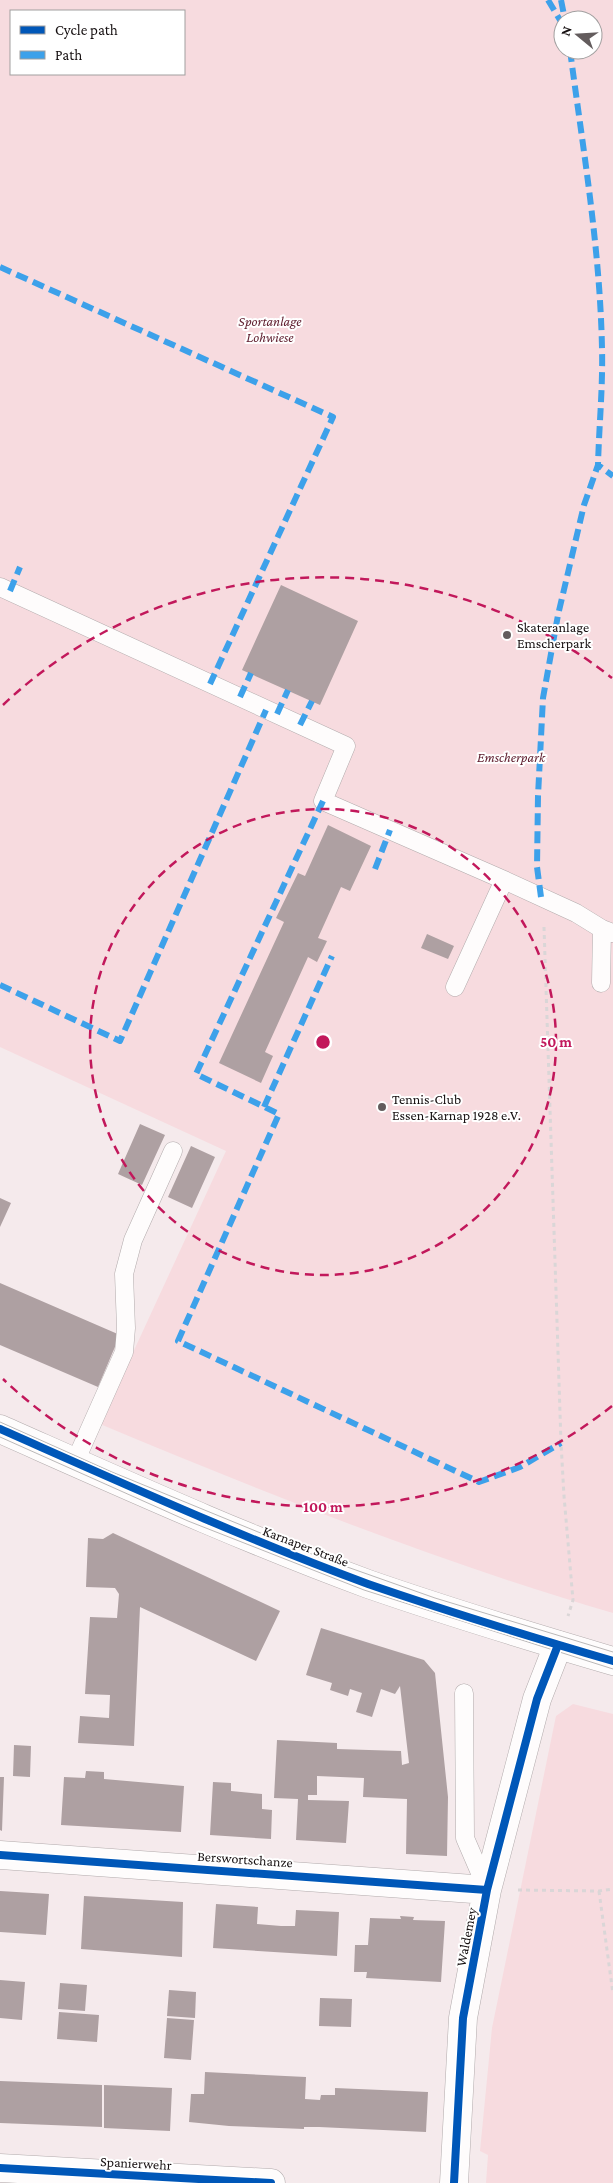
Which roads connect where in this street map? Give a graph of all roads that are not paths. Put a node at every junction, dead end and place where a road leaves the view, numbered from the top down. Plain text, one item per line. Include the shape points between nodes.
1 (0, 587) edge
2 (504, 880) junction
3 (607, 931) edge
4 (601, 983) dead end
5 (456, 987) dead end
6 (173, 1151) dead end
7 (0, 1428) edge
8 (75, 1462) junction
9 (558, 1645) junction
10 (613, 1661) edge
11 (464, 1693) dead end
12 (0, 1855) edge
13 (487, 1890) junction
14 (0, 2168) edge
15 (271, 2183) edge
16 (454, 2183) edge

1 - 2 lane via 346,746 323,801
2 - 3 lane
2 - 5 lane
3 - 4 lane
6 - 8 lane via 133,1240 124,1274 124,1352
7 - 8 street, Karnaper Straße
8 - 9 street, Karnaper Straße via 189,1513 369,1584
9 - 10 street, Karnaper Straße
9 - 13 street, Waldemey via 537,1699
11 - 13 lane via 465,1838
12 - 13 street, Berswortschanze
13 - 16 street, Waldemey via 463,2018
14 - 15 street, Spanierwehr

